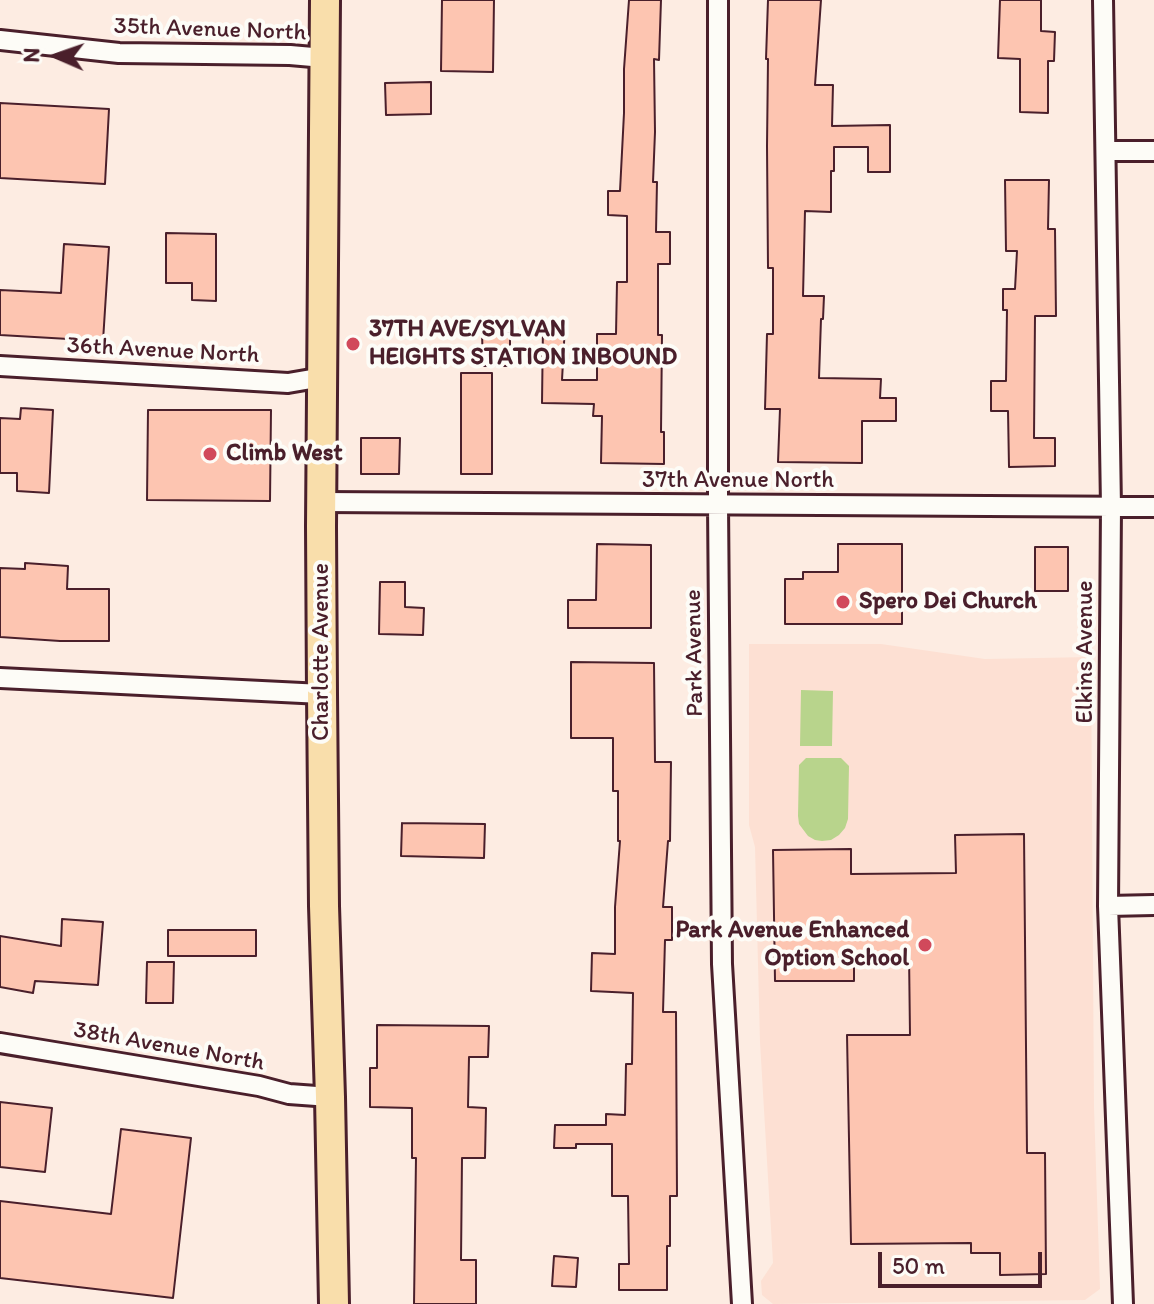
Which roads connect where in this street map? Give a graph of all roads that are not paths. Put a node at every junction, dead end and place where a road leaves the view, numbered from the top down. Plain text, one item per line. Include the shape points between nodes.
1 (325, 0) edge
2 (718, 0) edge
3 (1103, 0) edge
4 (0, 40) edge
5 (324, 58) junction
6 (1106, 151) junction
7 (1154, 151) edge
8 (0, 366) edge
9 (323, 377) junction
10 (321, 502) junction
11 (718, 505) junction
12 (1111, 507) junction
13 (1154, 507) edge
14 (0, 678) edge
15 (322, 694) junction
16 (1154, 905) edge
17 (1108, 906) junction
18 (0, 1043) edge
19 (330, 1097) junction
20 (334, 1304) edge
21 (742, 1304) edge
22 (1123, 1304) edge

1 - 5 main road, Charlotte Avenue
2 - 11 street, Park Avenue
3 - 6 street, Elkins Avenue
4 - 5 street, 35th Avenue North via 119,53
5 - 9 main road, Charlotte Avenue
6 - 7 street
6 - 12 street, Elkins Avenue
8 - 9 street, 36th Avenue North via 288,383
9 - 10 main road, Charlotte Avenue
10 - 11 street, 37th Avenue North
10 - 15 main road, Charlotte Avenue
11 - 12 street, 37th Avenue North
11 - 21 street, Park Avenue via 722,964
12 - 13 street, 37th Avenue North
12 - 17 street, Elkins Avenue
14 - 15 street
15 - 19 main road, Charlotte Avenue
16 - 17 street
17 - 22 street, Elkins Avenue
18 - 19 street, 38th Avenue North
19 - 20 main road, Charlotte Avenue

